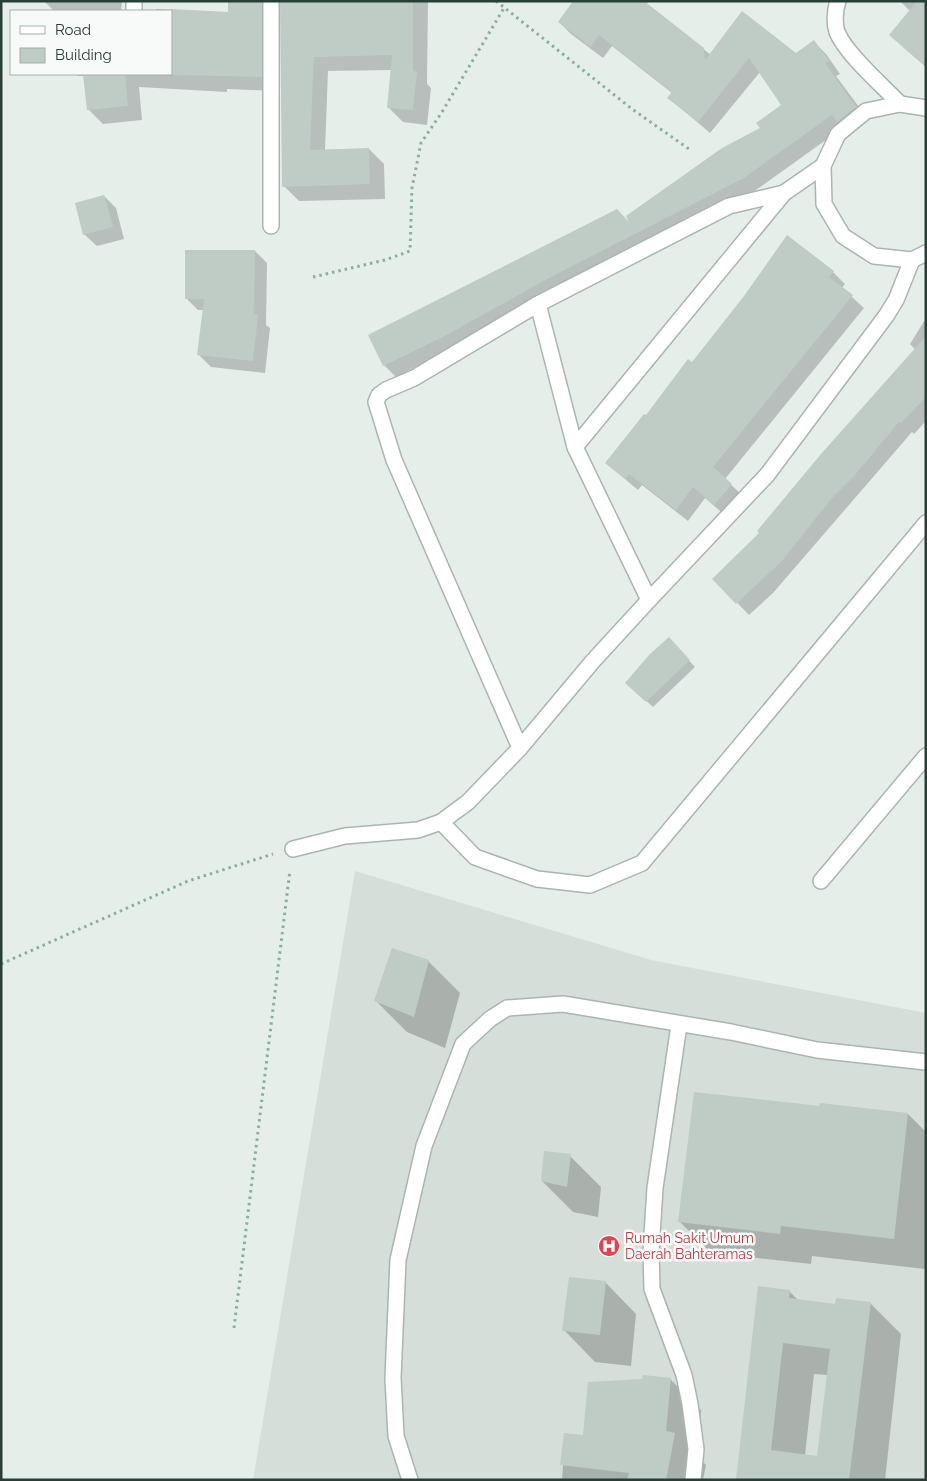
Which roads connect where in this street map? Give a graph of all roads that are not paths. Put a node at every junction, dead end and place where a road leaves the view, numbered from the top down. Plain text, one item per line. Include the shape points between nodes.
1 (271, 1) edge
2 (838, 1) edge
3 (900, 104) junction
4 (926, 108) edge
5 (823, 166) junction
6 (784, 194) junction
7 (272, 226) dead end
8 (926, 253) edge
9 (912, 260) junction
10 (538, 304) junction
11 (575, 447) junction
12 (926, 523) edge
13 (649, 600) junction
14 (520, 748) junction
15 (926, 756) edge
16 (441, 822) junction
17 (293, 849) road end
18 (822, 881) dead end
19 (679, 1025) junction
20 (926, 1062) edge
21 (410, 1480) edge
22 (693, 1480) edge

1 - 7 street
2 - 3 street via 836,31 844,45
3 - 4 street
3 - 5 street via 866,111 838,134
5 - 6 street
5 - 9 street via 824,204 843,236 874,256
6 - 10 street via 729,206
6 - 11 street
8 - 9 street
9 - 13 street via 886,316 784,454
10 - 11 street
10 - 14 street via 414,378 386,390 376,402 394,460
11 - 13 street
12 - 16 street via 642,863 590,885 537,879 476,857
13 - 14 street
14 - 16 street via 468,802
15 - 18 street
16 - 17 street via 418,830 345,836
19 - 20 street via 817,1050
19 - 21 street via 563,1004 507,1008 463,1044 424,1146 398,1260 393,1378 396,1436
19 - 22 street via 655,1188 652,1289 684,1376 696,1449

